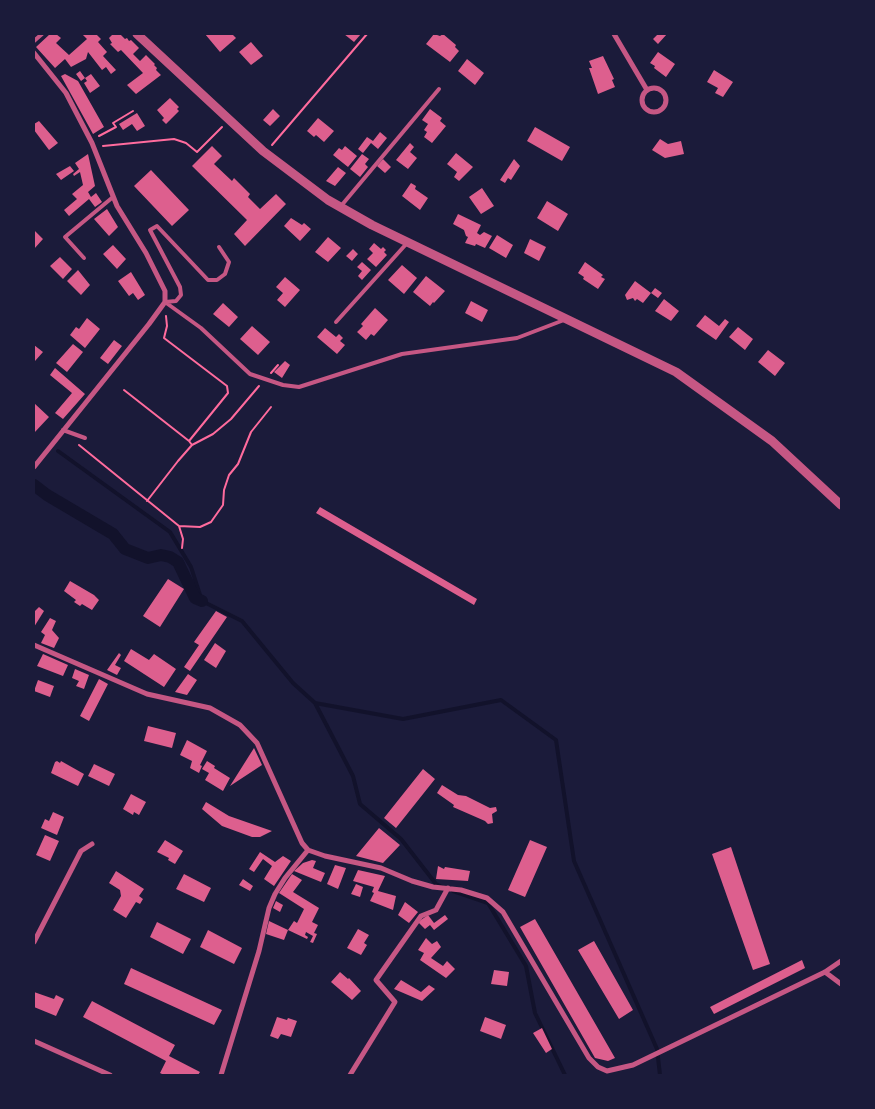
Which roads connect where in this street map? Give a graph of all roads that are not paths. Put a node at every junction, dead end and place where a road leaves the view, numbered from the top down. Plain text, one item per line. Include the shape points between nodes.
1 (42, 34) edge
2 (137, 34) edge
3 (614, 34) edge
4 (34, 41) edge
5 (34, 53) edge
6 (439, 89) dead end
7 (647, 90) junction
8 (113, 197) junction
9 (341, 207) junction
10 (408, 242) junction
11 (220, 247) dead end
12 (84, 258) dead end
13 (165, 302) junction
14 (567, 319) junction
15 (336, 322) dead end
16 (63, 430) junction
17 (85, 438) dead end
18 (34, 466) edge
19 (841, 505) edge
20 (34, 645) edge
21 (92, 844) dead end
22 (308, 850) junction
23 (448, 888) junction
24 (34, 942) edge
25 (841, 961) edge
26 (825, 972) junction
27 (841, 984) edge
28 (34, 1041) edge
29 (110, 1075) edge
30 (221, 1075) edge
31 (350, 1075) edge

1 - 4 lane
2 - 9 street via 266,153
3 - 7 street
5 - 8 street via 66,93
6 - 9 lane
7 - 7 street via 642,96 644,107 654,112 661,110 666,99 662,92 655,88
8 - 12 lane via 65,237
8 - 13 street via 161,281
9 - 10 street
10 - 14 street
10 - 15 lane
11 - 13 lane via 229,262 225,274 217,280 208,280 157,226 150,230 180,287 181,295 176,301
13 - 14 lane via 201,328 250,374 299,387 402,354 517,338
13 - 16 street
14 - 19 street via 676,372 772,441
16 - 17 lane
16 - 18 street
20 - 22 street via 147,694 210,708 240,725 258,743
21 - 24 street via 81,851
22 - 23 street via 380,868 433,887
22 - 30 street via 275,894 269,908
23 - 26 street via 487,898 503,912 589,1058 607,1070 633,1065
23 - 31 street via 436,910 421,916 376,980 395,1002
25 - 26 street
26 - 27 street
28 - 29 street

